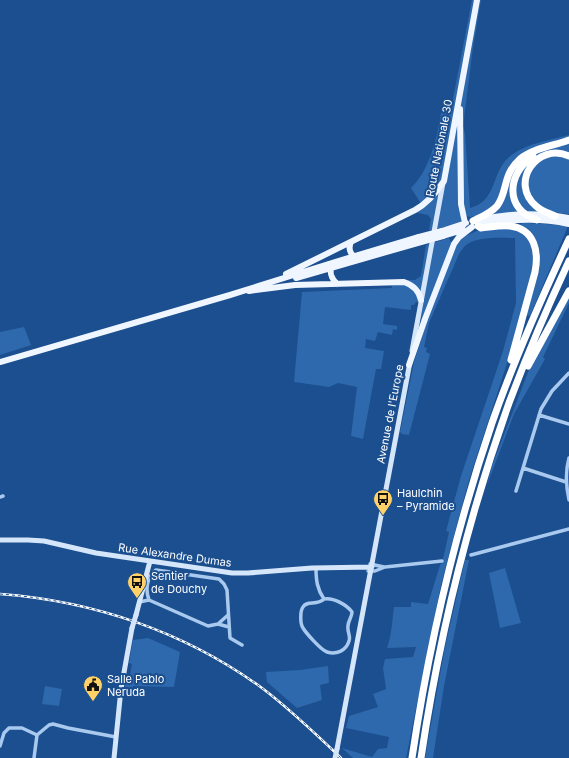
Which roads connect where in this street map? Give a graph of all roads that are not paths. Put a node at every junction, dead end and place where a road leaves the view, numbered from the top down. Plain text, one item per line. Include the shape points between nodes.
1 (477, 0) edge
2 (460, 94) junction
3 (569, 140) edge
4 (560, 143) junction
5 (569, 156) edge
6 (444, 180) junction
7 (526, 215) junction
8 (555, 216) junction
9 (537, 220) junction
10 (566, 220) edge
11 (465, 223) junction
12 (474, 225) junction
13 (459, 231) junction
14 (569, 232) edge
15 (443, 233) junction
16 (452, 233) junction
17 (569, 239) edge
18 (420, 240) junction
19 (351, 242) junction
20 (454, 244) junction
21 (354, 256) junction
22 (366, 258) junction
23 (559, 260) junction
24 (569, 261) edge
25 (335, 262) junction
26 (331, 269) junction
27 (337, 284) junction
28 (259, 285) junction
29 (569, 291) edge
30 (246, 292) junction
31 (230, 295) junction
32 (421, 300) junction
33 (0, 362) edge
34 (409, 364) junction
35 (569, 373) edge
36 (539, 416) junction
37 (492, 423) junction
38 (569, 424) edge
39 (501, 426) junction
40 (569, 458) edge
41 (523, 468) junction
42 (566, 482) junction
43 (516, 491) dead end
44 (569, 500) edge
45 (569, 529) edge
46 (0, 540) edge
47 (471, 555) dead end
48 (150, 561) junction
49 (442, 561) dead end
50 (370, 567) junction
51 (385, 567) junction
52 (316, 568) junction
53 (222, 572) junction
54 (221, 581) junction
55 (324, 599) junction
56 (149, 600) junction
57 (139, 602) junction
58 (228, 613) junction
59 (218, 624) junction
60 (229, 627) junction
61 (242, 645) dead end
62 (37, 735) junction
63 (116, 737) junction
64 (0, 746) edge
65 (34, 758) edge
66 (114, 758) edge
67 (335, 758) edge
68 (412, 758) edge
69 (421, 758) edge

1 - 2 main road, Route Nationale 30
2 - 6 main road, Route Nationale 30
2 - 11 main road via 461,204
3 - 4 highway
4 - 7 highway via 533,156 523,164 515,176 514,199
4 - 12 highway via 532,152 520,160 508,175 498,204
5 - 8 highway via 552,153 541,157 531,166 526,178 526,191 533,203
6 - 19 main road via 423,206
6 - 32 main road, Route Nationale 30
7 - 8 main road
7 - 9 highway
7 - 12 main road via 495,217
8 - 10 main road
9 - 10 main road
9 - 12 main road
11 - 12 main road
11 - 13 main road
11 - 15 main road
12 - 13 main road
12 - 20 main road
12 - 37 highway via 482,228 509,226 521,229 532,239 537,254 535,272 516,345
13 - 16 main road
14 - 23 highway
15 - 16 main road
15 - 18 main road, bridge
16 - 20 main road
17 - 23 highway
18 - 21 main road
18 - 22 main road
19 - 21 main road via 350,250
19 - 28 main road
20 - 34 main road
21 - 22 main road via 359,259
21 - 25 main road
22 - 26 main road
23 - 37 highway via 525,337
24 - 39 highway
25 - 26 main road
25 - 28 main road
26 - 27 main road via 331,277
26 - 30 main road
27 - 30 main road via 286,286
27 - 32 main road via 407,283 416,289
28 - 31 main road
29 - 39 highway via 534,354
30 - 31 main road
31 - 33 main road
32 - 34 main road, Avenue de l'Europe
34 - 50 main road, Avenue de l'Europe
35 - 36 street via 550,393
36 - 38 street
36 - 41 street
37 - 68 highway via 446,580 428,662
39 - 69 highway via 454,587
40 - 42 street
41 - 42 street
41 - 43 street
42 - 44 street
45 - 47 street
46 - 48 main road, Rue Alexandre Dumas via 38,540 96,553
48 - 53 main road, Rue Alexandre Dumas
48 - 57 main road
49 - 51 street
50 - 51 street
50 - 51 street via 375,572
50 - 52 main road, Rue Alexandre Dumas
50 - 67 main road, Avenue de l'Europe, bridge
52 - 53 main road, Rue Alexandre Dumas via 245,574
52 - 55 street via 316,581
53 - 54 street
54 - 56 street via 158,570 149,581 146,591
54 - 58 street via 227,590
55 - 55 street via 330,598 352,612 348,626 349,640 342,651 324,651 302,625 304,605 319,603
56 - 57 street
56 - 59 street via 205,625
57 - 63 main road, bridge via 132,628
58 - 59 street
58 - 60 street
59 - 60 street
60 - 61 street via 231,639
62 - 63 street via 53,724
62 - 64 street via 22,728 10,728 4,733
62 - 65 street
63 - 66 main road

